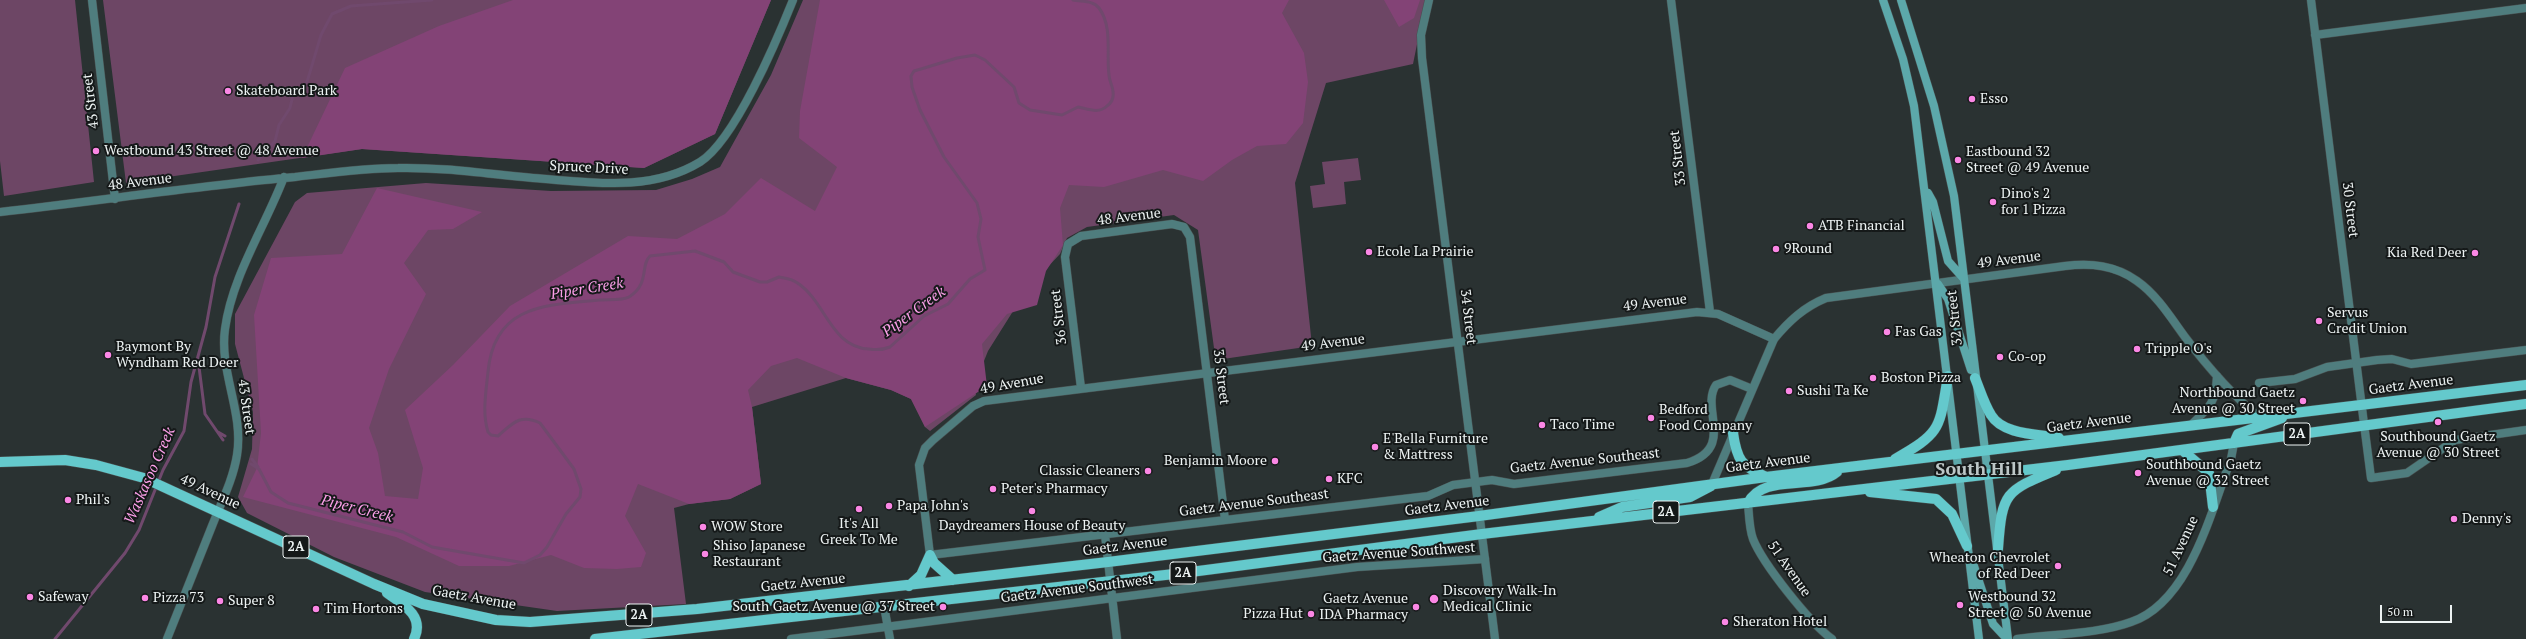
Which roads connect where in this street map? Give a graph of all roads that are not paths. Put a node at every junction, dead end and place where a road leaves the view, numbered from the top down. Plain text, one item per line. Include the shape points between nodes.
1 (92, 0) edge
2 (793, 0) edge
3 (1430, 0) edge
4 (1671, 0) edge
5 (1883, 0) edge
6 (1901, 0) edge
7 (2311, 0) edge
8 (2526, 8) edge
9 (2315, 35) junction
10 (284, 177) junction
11 (1925, 187) junction
12 (115, 199) junction
13 (0, 212) edge
14 (1190, 237) joint
15 (1068, 244) joint
16 (1964, 279) junction
17 (1937, 283) junction
18 (1710, 312) junction
19 (1774, 339) junction
20 (1458, 341) junction
21 (2526, 350) edge
22 (2357, 363) junction
23 (1207, 372) junction
24 (1948, 376) junction
25 (2217, 376) junction
26 (1975, 378) junction
27 (2259, 383) dead end
28 (2526, 385) edge
29 (1081, 388) junction
30 (1752, 389) junction
31 (2526, 404) edge
32 (2362, 406) junction
33 (2292, 414) junction
34 (2259, 417) junction
35 (2192, 424) junction
36 (2364, 424) junction
37 (2526, 430) edge
38 (1733, 433) junction
39 (2069, 440) junction
40 (2234, 443) junction
41 (1984, 450) junction
42 (2182, 450) junction
43 (1957, 454) junction
44 (0, 462) edge
45 (1890, 462) junction
46 (2068, 464) junction
47 (1842, 468) junction
48 (1988, 474) junction
49 (1766, 477) junction
50 (1960, 478) junction
51 (1475, 482) junction
52 (1712, 484) junction
53 (1850, 490) junction
54 (1748, 503) junction
55 (2213, 507) junction
56 (218, 511) junction
57 (1479, 516) junction
58 (1225, 520) junction
59 (1590, 521) junction
60 (1482, 534) junction
61 (1105, 535) junction
62 (1967, 546) junction
63 (1998, 549) junction
64 (930, 555) junction
65 (1485, 559) junction
66 (1108, 562) junction
67 (953, 580) junction
68 (1110, 581) junction
69 (374, 584) junction
70 (909, 586) junction
71 (1112, 598) junction
72 (884, 606) junction
73 (889, 627) junction
74 (167, 639) edge
75 (414, 639) edge
76 (595, 639) edge
77 (792, 639) edge
78 (890, 639) edge
79 (1117, 639) edge
80 (1494, 639) edge
81 (1832, 639) edge
82 (1979, 639) edge
83 (2007, 639) edge
84 (2017, 639) edge

1 - 12 street, 43 Street
2 - 10 street, Spruce Drive via 741,112 722,141 701,162 668,177 638,183 599,183 398,168
3 - 20 street, 34 Street via 1423,21 1422,52
4 - 18 street, 33 Street
5 - 11 main road, 32 Street via 1910,84
6 - 16 main road, 32 Street via 1947,155
7 - 9 street, 30 Street
8 - 9 street
9 - 22 street, 30 Street
10 - 12 street, 48 Avenue
10 - 56 street, 43 Street via 254,243 234,295 225,329 224,354 237,414 238,442 236,462
11 - 16 main road via 1933,202 1948,261
11 - 17 main road, 32 Street
12 - 13 street, 48 Avenue
14 - 15 street, 48 Avenue via 1184,227 1172,224 1081,236
14 - 23 street, 35 Street
15 - 29 street, 36 Street via 1065,257
16 - 17 street, 49 Avenue
16 - 25 street, 49 Avenue via 2080,265 2098,265 2115,270 2138,281
16 - 26 main road, 32 Street
17 - 19 street, 49 Avenue via 1826,298 1808,305
17 - 24 main road, 32 Street
17 - 26 main road via 1948,299
18 - 19 street, 49 Avenue
18 - 20 street, 49 Avenue
19 - 30 street, 49 Avenue
20 - 23 street, 49 Avenue
20 - 51 street, 34 Street
21 - 22 street via 2418,363 2388,359
22 - 27 street via 2327,367 2295,379
22 - 32 street, 30 Street
23 - 29 street, 49 Avenue
23 - 58 street, 35 Street
24 - 43 main road, 32 Street
24 - 45 main road via 1941,414 1933,434 1920,446
25 - 34 street, 49 Avenue via 2234,396
25 - 35 street via 2213,402
26 - 39 main road via 1991,415 2000,425 2008,429
26 - 41 main road, 32 Street
28 - 32 main road, Gaetz Avenue / 2A
29 - 64 street, 49 Avenue via 981,402 925,448 919,464
30 - 38 street, 49 Avenue
30 - 51 street, Gaetz Avenue Southeast via 1730,380 1716,385 1712,394 1715,430 1713,440 1703,454 1692,461 1514,484 1495,479
31 - 36 main road, 2A
32 - 33 main road, Gaetz Avenue / 2A
32 - 36 street, 30 Street
33 - 34 main road, Gaetz Avenue / 2A
33 - 40 main road via 2238,434
34 - 35 main road, Gaetz Avenue / 2A
35 - 39 main road, Gaetz Avenue / 2A
36 - 37 street via 2372,478 2407,473 2454,440
36 - 40 main road, 2A
38 - 49 main road via 1739,460 1747,468
38 - 52 street, 49 Avenue
39 - 41 main road, Gaetz Avenue / 2A
40 - 42 main road, 2A
40 - 55 street, 51 Avenue via 2231,459
41 - 43 main road, Gaetz Avenue / 2A
41 - 48 main road, 32 Street
42 - 46 main road, 2A
42 - 55 main road via 2209,473
43 - 45 main road, Gaetz Avenue / 2A
43 - 50 main road, 32 Street
44 - 56 main road, 49 Avenue / 2A via 65,460 96,465 144,478
45 - 47 main road, Gaetz Avenue / 2A
46 - 48 main road, 2A
46 - 63 main road via 2020,485 2009,496 2000,516
47 - 49 main road, Gaetz Avenue / 2A
47 - 54 main road via 1834,474 1815,480 1760,489 1752,495
48 - 50 main road, 2A
48 - 63 main road, 32 Street
49 - 52 main road, Gaetz Avenue / 2A
50 - 53 main road, 2A
50 - 62 main road, 32 Street
51 - 57 street, 34 Street
51 - 58 street, Gaetz Avenue Southeast via 1449,486 1428,496
52 - 57 main road, Gaetz Avenue / 2A
52 - 59 main road via 1709,489 1690,497 1622,507
53 - 54 main road, 2A
53 - 62 main road via 1936,499 1952,514
54 - 59 main road, 2A
54 - 81 street, 51 Avenue via 1751,532 1757,547 1810,620
55 - 84 street, 51 Avenue via 2191,562 2180,582 2169,596 2149,613 2119,626
56 - 69 main road, 49 Avenue / 2A
56 - 74 street, 43 Street
57 - 60 street, 34 Street
57 - 66 main road, Gaetz Avenue / 2A
58 - 61 street, Gaetz Avenue Southeast
59 - 60 main road, 2A
60 - 65 street, 34 Street
60 - 68 main road, 2A
61 - 64 street, Gaetz Avenue Southeast
61 - 66 street
62 - 82 main road, 32 Street
62 - 83 main road via 1993,624
63 - 83 main road, 32 Street
64 - 67 main road via 934,563
64 - 70 main road via 921,575
65 - 71 street, Gaetz Avenue Southwest via 1357,567
65 - 80 street, 34 Street
66 - 67 main road, Gaetz Avenue / 2A
66 - 68 street
67 - 70 main road, Gaetz Avenue / 2A
68 - 71 street
68 - 72 main road, 2A
69 - 70 main road, Gaetz Avenue / 2A via 423,604 496,620 530,622 697,610
69 - 75 main road via 414,614 417,626
71 - 73 street, Gaetz Avenue Southwest
71 - 79 street
72 - 73 street
72 - 76 main road, 2A
73 - 77 street, Gaetz Avenue Southwest
73 - 78 street

